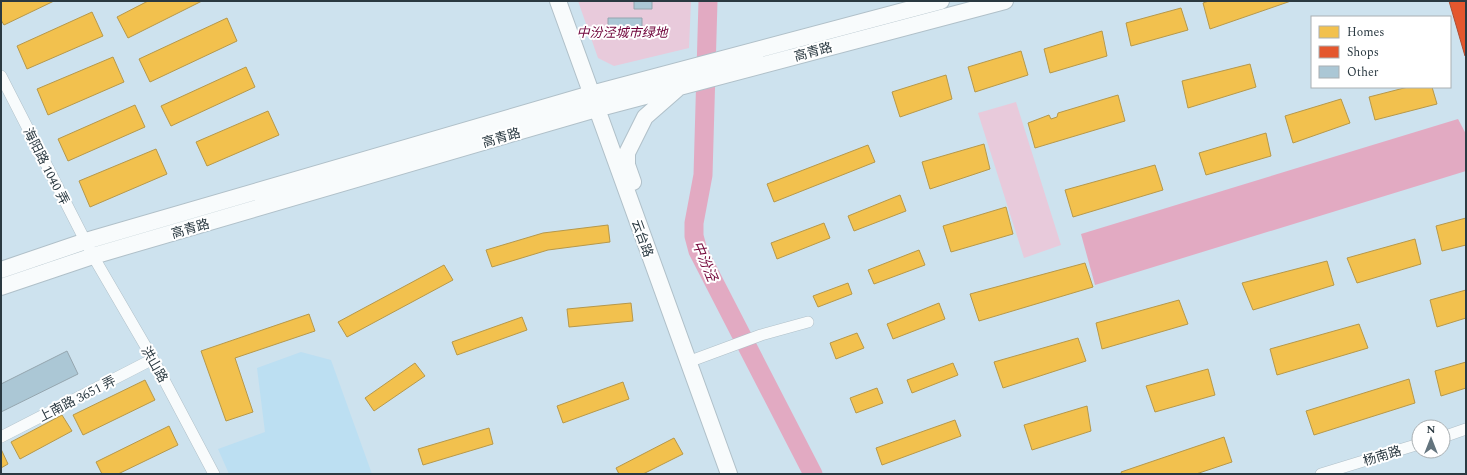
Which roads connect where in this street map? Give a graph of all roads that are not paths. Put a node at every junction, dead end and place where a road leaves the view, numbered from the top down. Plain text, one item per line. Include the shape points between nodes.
1 (558, 1) edge
2 (941, 1) edge
3 (1005, 1) edge
4 (729, 65) junction
5 (1, 76) edge
6 (685, 85) junction
7 (591, 94) junction
8 (596, 109) junction
9 (638, 224) junction
10 (86, 240) junction
11 (93, 256) junction
12 (1, 270) edge
13 (1, 287) edge
14 (808, 322) dead end
15 (153, 359) junction
16 (688, 362) junction
17 (1466, 429) edge
18 (1451, 434) edge
19 (1, 437) edge
20 (1411, 446) edge
21 (214, 474) edge
22 (729, 474) edge
23 (1321, 474) edge

1 - 7 main road, 云台路
2 - 4 main road, 高青路
3 - 4 main road, 高青路
4 - 6 main road, 高青路
4 - 7 main road, 高青路 via 690,66
5 - 10 street, 海阳路 1040 弄
6 - 8 main road, 高青路
6 - 9 main road via 645,117 627,153 627,165 640,206
7 - 8 main road, 云台路
7 - 10 main road, 高青路
8 - 9 main road, 云台路
8 - 11 main road, 高青路
9 - 16 main road, 云台路
10 - 11 street, 海阳路 1040 弄
10 - 12 main road, 高青路
11 - 13 main road, 高青路
11 - 15 street, 洪山路
14 - 16 street via 761,335
15 - 19 street, 上南路 3651 弄
15 - 21 street, 洪山路
16 - 22 main road, 云台路
17 - 18 street
20 - 23 street, 杨南路

